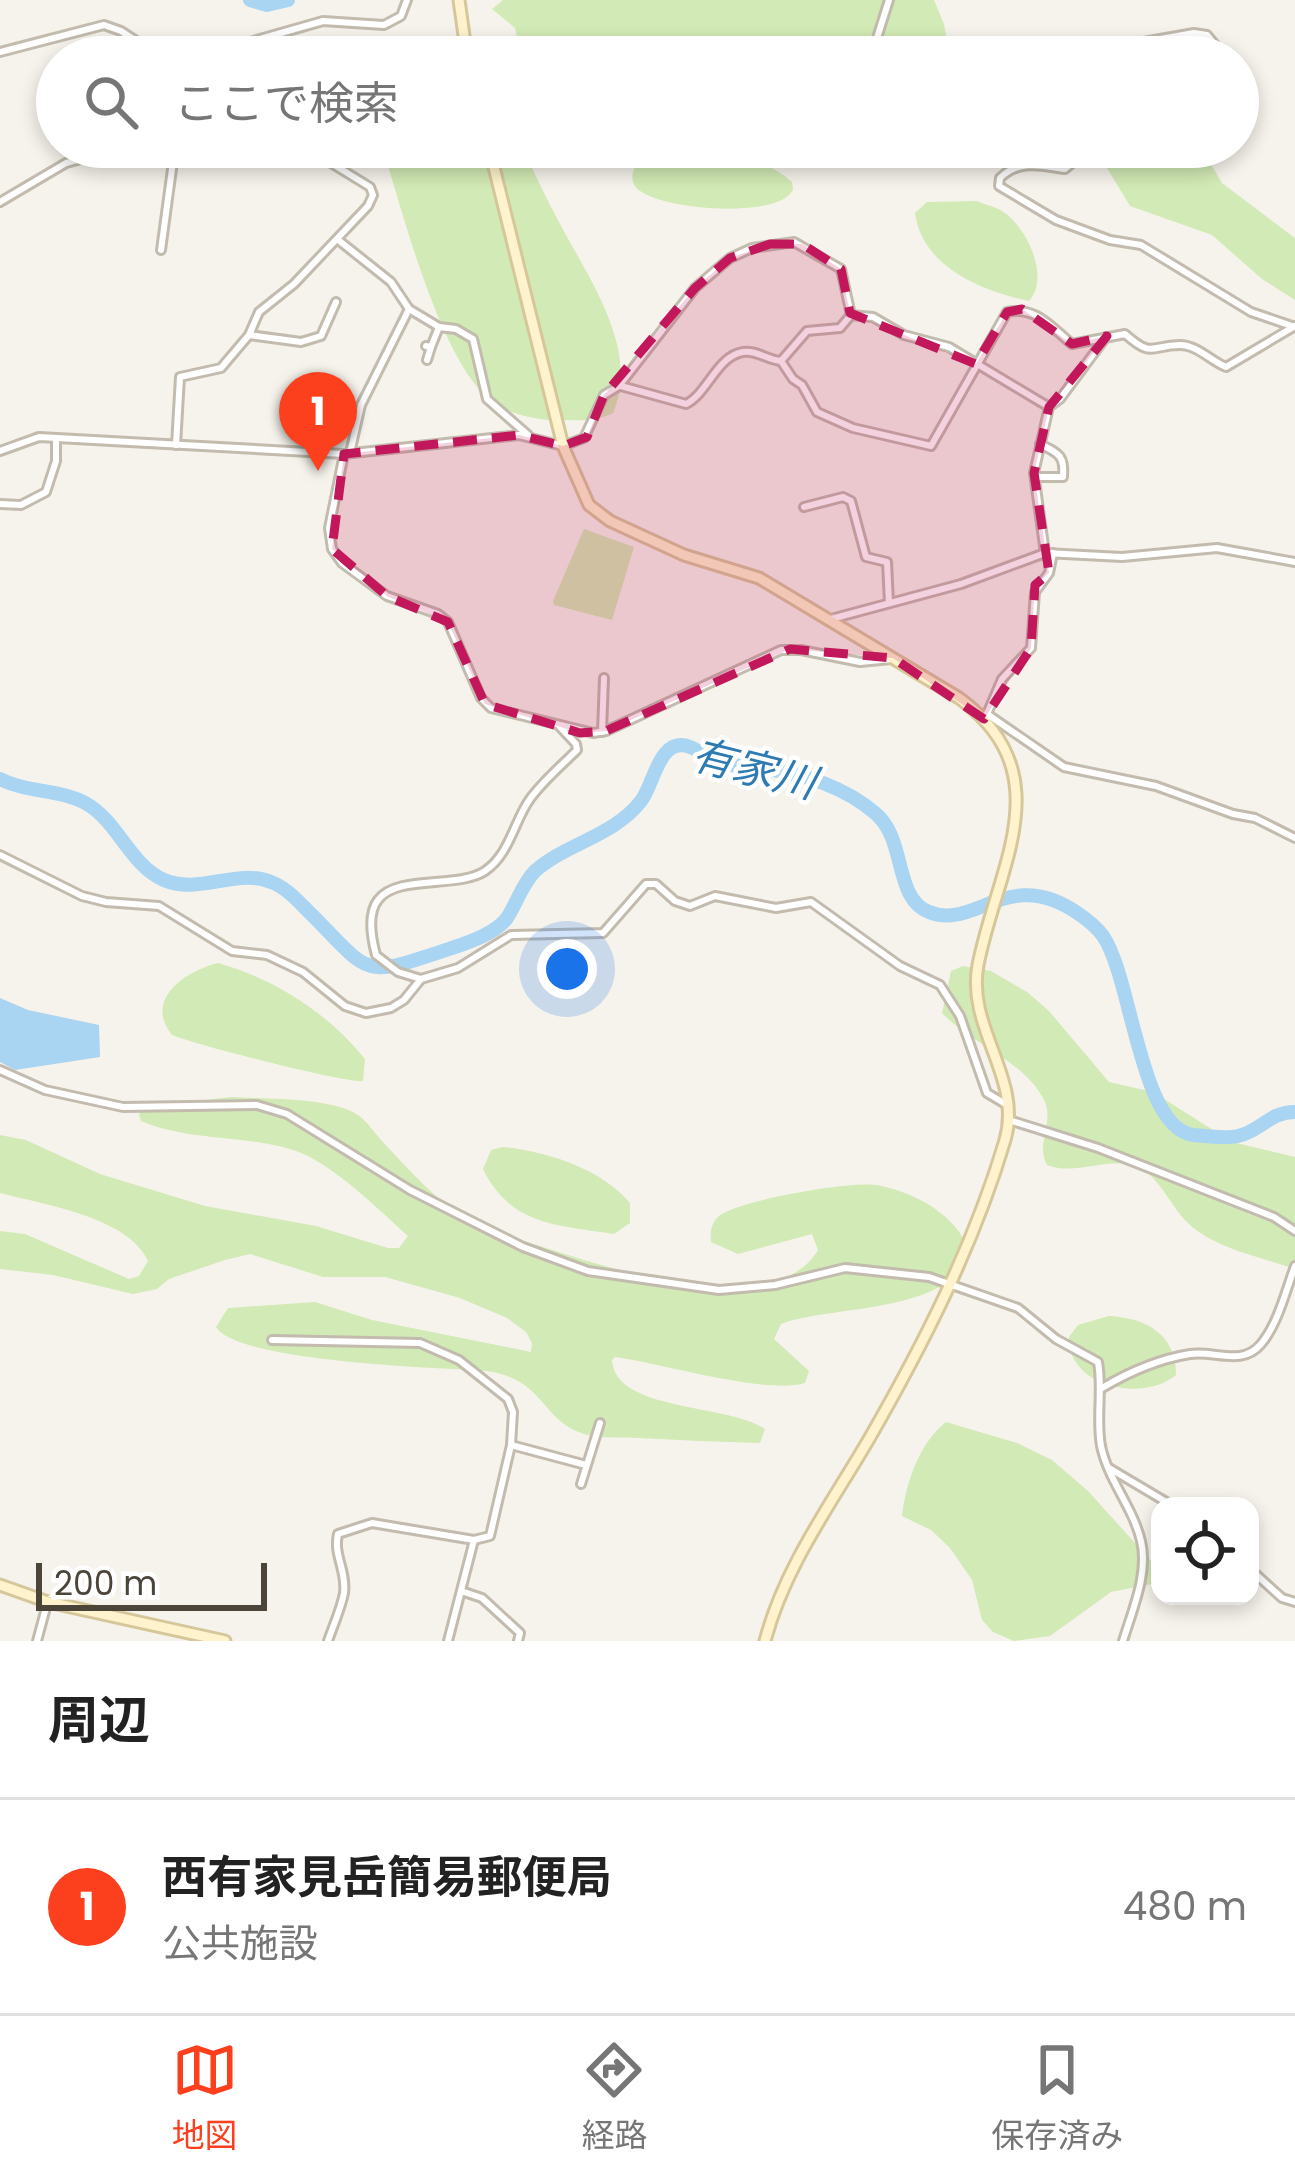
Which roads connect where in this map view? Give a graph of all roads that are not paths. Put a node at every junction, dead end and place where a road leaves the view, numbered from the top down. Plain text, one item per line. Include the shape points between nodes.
1 (407, 0) edge
2 (459, 0) edge
3 (889, 0) edge
4 (62, 36) edge
5 (129, 36) edge
6 (270, 36) edge
7 (464, 36) edge
8 (878, 36) edge
9 (1177, 36) edge
10 (1209, 36) edge
11 (36, 43) edge
12 (0, 52) edge
13 (58, 168) edge
14 (172, 168) edge
15 (338, 168) edge
16 (494, 168) edge
17 (1015, 168) edge
18 (0, 202) edge
19 (337, 239) junction
20 (161, 250) dead end
21 (337, 302) dead end
22 (410, 309) junction
23 (851, 315) junction
24 (1293, 326) edge
25 (439, 327) junction
26 (249, 335) junction
27 (1107, 336) junction
28 (428, 360) dead end
29 (781, 361) junction
30 (976, 364) junction
31 (619, 386) junction
32 (1049, 407) junction
33 (528, 436) junction
34 (56, 439) junction
35 (1040, 444) junction
36 (176, 445) junction
37 (563, 446) junction
38 (0, 451) edge
39 (347, 454) junction
40 (1034, 477) junction
41 (0, 504) edge
42 (804, 506) dead end
43 (1049, 553) junction
44 (1295, 562) edge
45 (889, 603) junction
46 (831, 619) junction
47 (892, 658) junction
48 (604, 678) dead end
49 (986, 717) junction
50 (560, 727) junction
51 (602, 732) junction
52 (1295, 838) edge
53 (0, 854) edge
54 (422, 979) junction
55 (960, 1016) junction
56 (979, 1016) junction
57 (0, 1070) edge
58 (1009, 1106) junction
59 (1009, 1120) junction
60 (1295, 1231) edge
61 (1295, 1266) edge
62 (950, 1282) junction
63 (272, 1340) dead end
64 (1102, 1388) junction
65 (600, 1423) dead end
66 (511, 1445) junction
67 (586, 1465) junction
68 (1108, 1468) junction
69 (581, 1484) dead end
70 (1158, 1497) edge
71 (474, 1540) junction
72 (1259, 1577) edge
73 (0, 1586) edge
74 (464, 1592) junction
75 (48, 1602) junction
76 (1295, 1602) edge
77 (37, 1641) edge
78 (225, 1641) edge
79 (328, 1641) edge
80 (448, 1641) edge
81 (518, 1641) edge
82 (765, 1641) edge
83 (1123, 1641) edge

1 - 6 street via 401,16 384,26 323,21
2 - 7 street
3 - 8 street
4 - 5 street via 104,25
9 - 10 street
11 - 12 street
13 - 18 street
14 - 20 street
15 - 19 street via 372,190 362,215
16 - 37 street
17 - 24 street via 999,186 1056,220 1141,245 1252,312
19 - 22 street via 392,282
19 - 26 street via 259,311
21 - 26 street via 321,336 301,342
22 - 25 street
22 - 39 street via 361,406
23 - 29 street via 840,328 807,331
23 - 30 street via 873,317
23 - 31 street via 838,267 802,244 752,248 695,287
24 - 27 street via 1226,367 1180,345 1154,352 1126,334
25 - 28 street
25 - 33 street via 473,339 487,399
26 - 36 street via 221,368 180,376
27 - 30 street via 1072,344 1035,313 1007,312
27 - 32 street
29 - 30 street via 817,412 931,446
29 - 31 street via 749,351 732,356 686,404
30 - 32 street
31 - 37 street via 604,395 584,439
32 - 35 street
33 - 37 street
33 - 39 street
34 - 36 street
34 - 38 street
34 - 41 street via 46,492 21,505
35 - 40 street
35 - 40 street via 1065,461 1063,477
36 - 39 street
37 - 46 street via 598,514 684,555 746,571
39 - 50 street via 329,528 336,556 387,596 448,622 485,704
40 - 43 street
42 - 45 street via 851,501 866,557 887,562
43 - 44 street via 1137,557 1217,548
43 - 45 street
43 - 49 street via 1049,573 1035,592 1031,648 1002,679
45 - 46 street
46 - 47 street
47 - 49 street
47 - 51 street via 860,662 782,650
48 - 51 street
49 - 52 street via 1064,767 1156,785
49 - 56 street via 1016,780 1018,819 975,986
50 - 51 street
50 - 54 street via 577,751 527,802 491,865 469,878 380,897 372,913 374,950 392,969
53 - 54 street via 82,896 159,906 232,951 267,955 303,972 366,1013 391,1008
54 - 55 street via 458,968 511,935 604,933 651,883 690,906 715,896 776,908 812,902 940,985
55 - 56 street
55 - 58 street via 987,1093
56 - 58 street
57 - 62 street via 45,1090 123,1107 257,1105 287,1114 410,1190 588,1271 719,1290 845,1268
58 - 59 street
59 - 60 street via 1098,1148
59 - 62 street
61 - 64 street via 1270,1329 1250,1354 1193,1353
62 - 64 street via 1018,1308 1098,1362
62 - 82 street via 796,1562
63 - 66 street via 405,1341 441,1349 508,1399
64 - 68 street via 1100,1443
65 - 67 street
66 - 67 street
66 - 71 street via 490,1536
67 - 69 street
68 - 70 street
68 - 83 street via 1141,1540 1143,1568
71 - 74 street
71 - 79 street via 372,1522 338,1534 344,1593
72 - 76 street
73 - 75 street
74 - 80 street
74 - 81 street via 482,1598 520,1633
75 - 77 street
75 - 78 street

